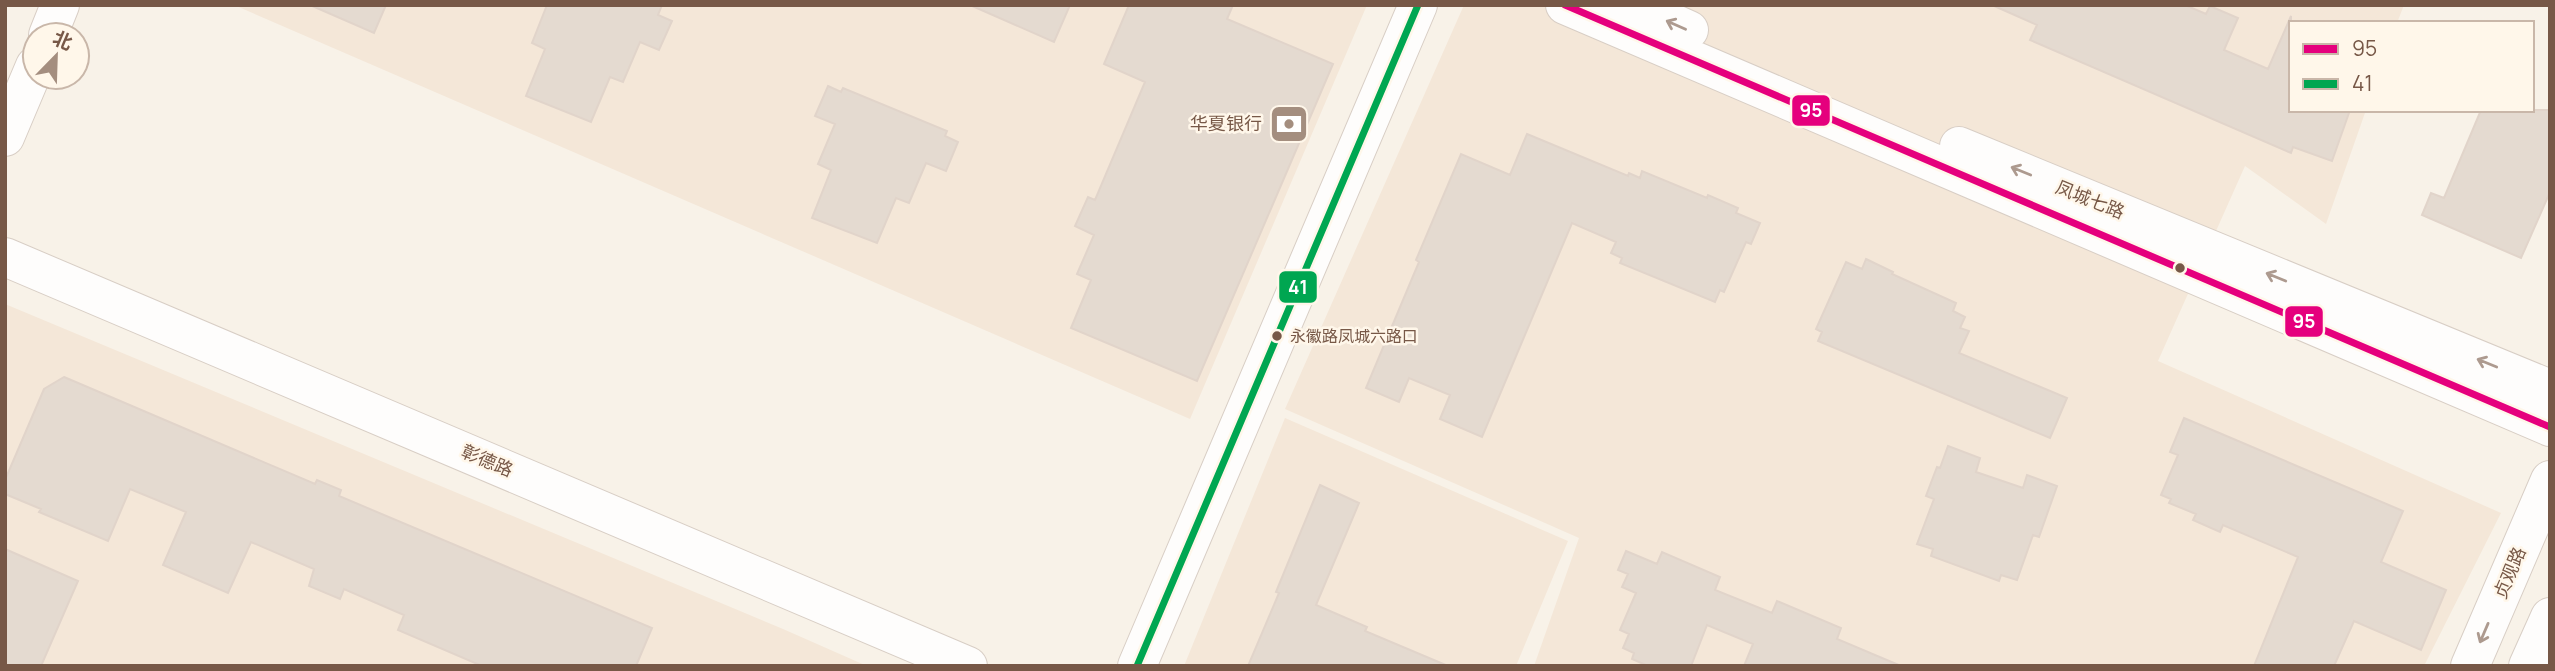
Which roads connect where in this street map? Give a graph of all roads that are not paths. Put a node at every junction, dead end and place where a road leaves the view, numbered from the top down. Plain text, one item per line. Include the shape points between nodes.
1 (1418, 5) edge
2 (1565, 5) edge
3 (1633, 5) edge
4 (24, 91) edge
5 (5, 137) edge
6 (5, 257) edge
7 (2550, 389) edge
8 (2550, 427) edge
9 (2550, 480) edge
10 (2550, 617) edge
11 (968, 666) edge
12 (1137, 666) edge
13 (2470, 666) edge
14 (2528, 666) edge

1 - 12 street
2 - 8 street, 凤城七路
7 -> 3 street, 凤城七路 via 1809,84
4 - 5 street
6 - 11 street, 彰德路
9 -> 13 street, 贞观路
10 - 14 street

